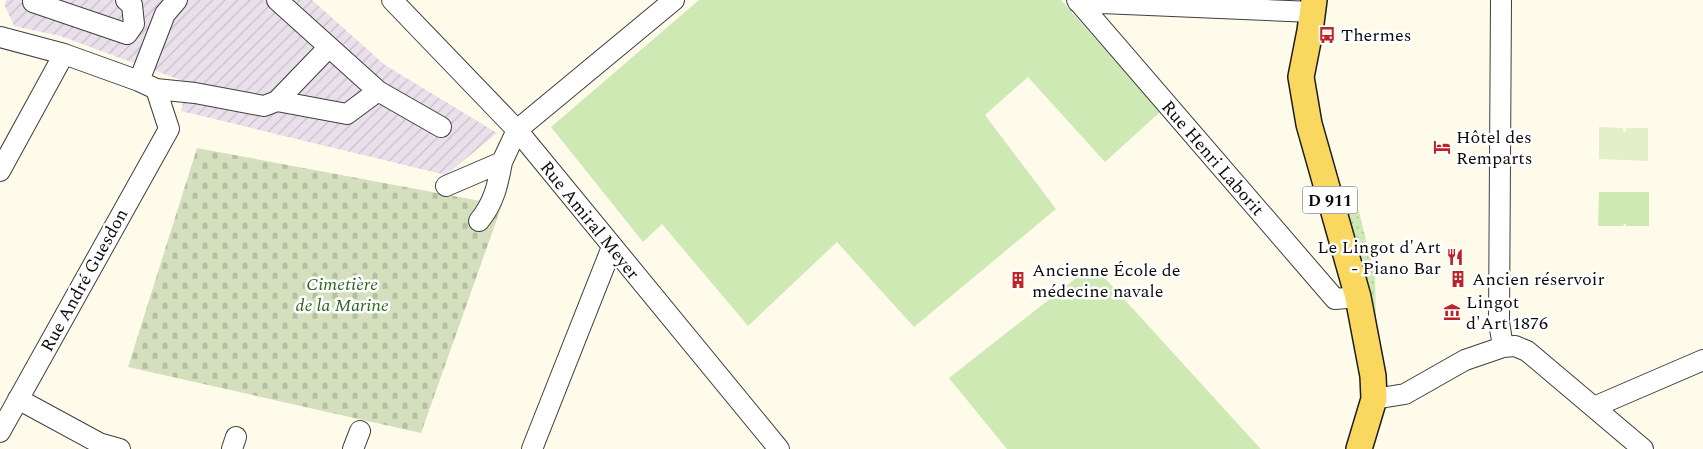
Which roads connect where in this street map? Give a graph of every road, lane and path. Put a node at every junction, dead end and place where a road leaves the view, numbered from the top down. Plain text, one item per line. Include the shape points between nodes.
1 (35, 0) edge
2 (126, 0) edge
3 (177, 0) edge
4 (277, 0) edge
5 (392, 0) edge
6 (674, 0) edge
7 (1501, 0) edge
8 (1077, 1) edge
9 (1314, 6) edge
10 (134, 24) junction
11 (157, 35) junction
12 (0, 37) edge
13 (329, 47) junction
14 (64, 54) junction
15 (148, 85) junction
16 (378, 91) junction
17 (277, 101) junction
18 (441, 127) dead end
19 (517, 130) junction
20 (502, 162) junction
21 (0, 171) edge
22 (446, 186) dead end
23 (479, 221) dead end
24 (612, 247) junction
25 (1358, 297) junction
26 (1503, 347) junction
27 (1703, 360) edge
28 (1374, 399) junction
29 (18, 400) junction
30 (1594, 407) junction
31 (0, 432) edge
32 (120, 449) edge
33 (532, 449) edge
34 (779, 449) edge
35 (1358, 449) edge
36 (1643, 449) edge

1 - 10 street via 33,2 127,34
2 - 10 street via 132,5
3 - 11 street via 165,14
4 - 13 street
5 - 19 street, Rue Amiral Meyer
6 - 19 street
7 - 26 street via 1499,322
8 - 9 street
8 - 25 street, Rue Henri Laborit via 1335,298
9 - 25 main road, D 911 via 1301,77 1309,124
10 - 11 street
11 - 15 street
12 - 14 street
13 - 16 street
13 - 17 street
14 - 15 street
14 - 21 street
15 - 17 street via 264,106
15 - 29 street, Rue André Guesdon via 169,129
16 - 17 street via 347,114
16 - 18 street
19 - 20 street
19 - 24 street, Rue Amiral Meyer
20 - 22 street
20 - 23 street via 489,209
24 - 33 street
24 - 34 street, Rue Amiral Meyer
25 - 28 main road, D 911
26 - 28 street via 1465,360 1405,394
26 - 30 street via 1515,346 1527,351
27 - 30 street
28 - 35 main road, D 911
29 - 31 street, Rue André Guesdon
29 - 32 street via 100,443
30 - 36 street

